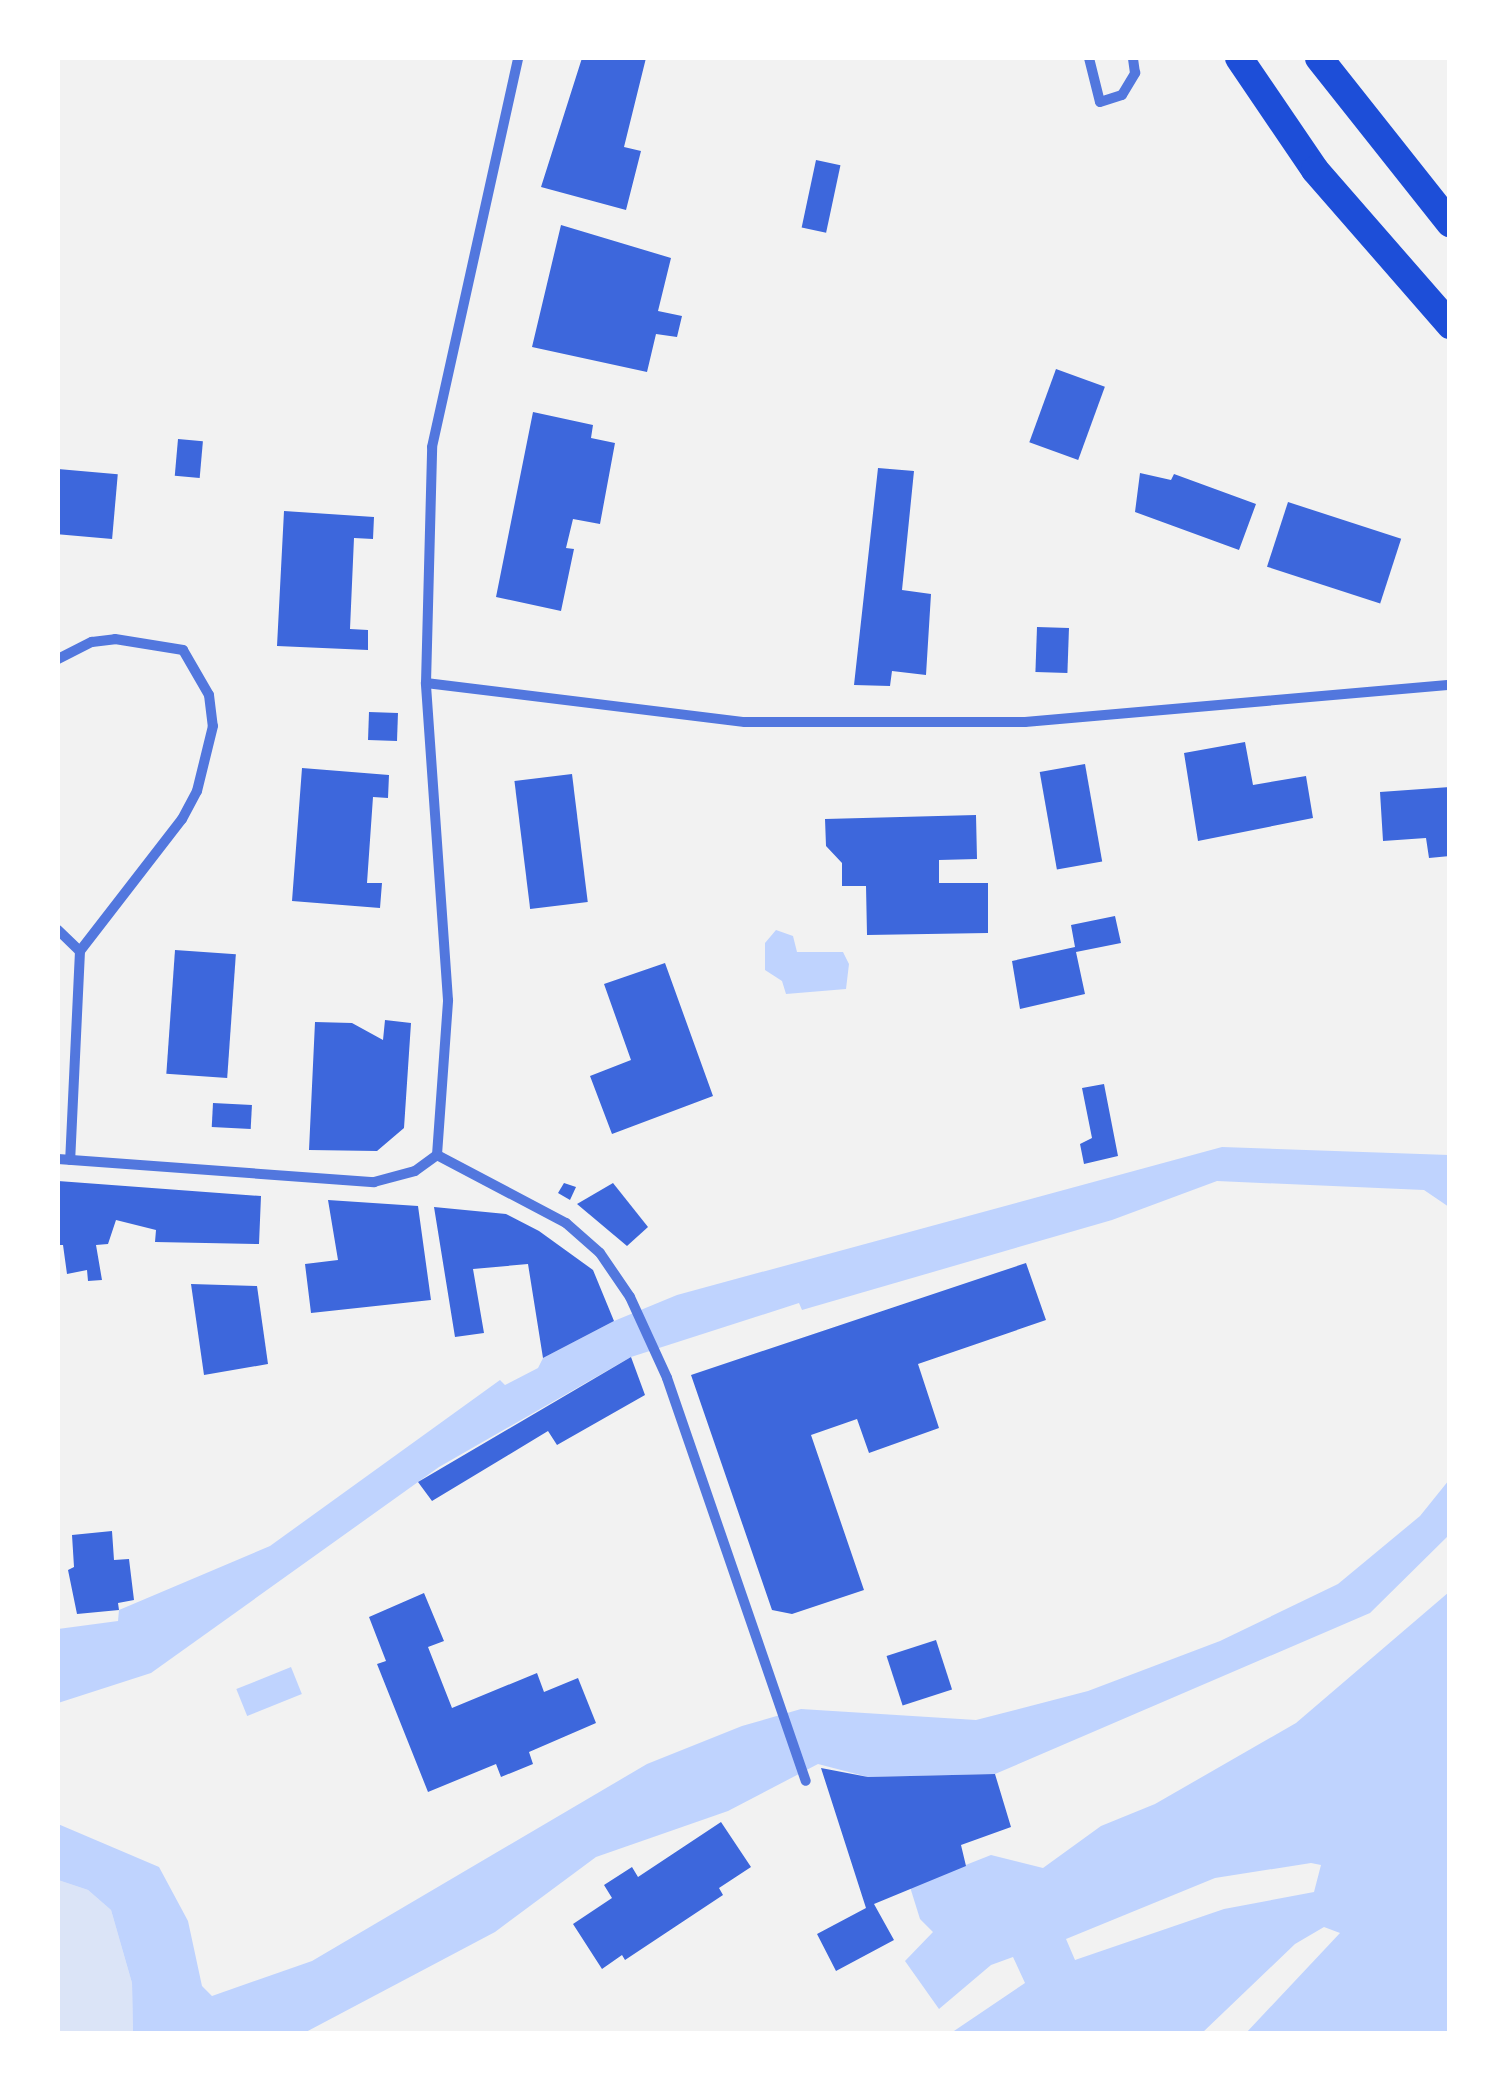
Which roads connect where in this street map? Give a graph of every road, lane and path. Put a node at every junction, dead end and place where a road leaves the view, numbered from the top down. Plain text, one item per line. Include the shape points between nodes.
1 (518, 58) edge
2 (1090, 58) edge
3 (1133, 58) edge
4 (1239, 58) edge
5 (1319, 58) edge
6 (1450, 223) edge
7 (1450, 324) edge
8 (58, 660) edge
9 (426, 683) junction
10 (1450, 684) edge
11 (58, 930) edge
12 (80, 951) junction
13 (437, 1154) junction
14 (58, 1159) edge
15 (70, 1160) junction
16 (806, 1781) dead end

1 - 9 street via 432,447
2 - 3 street via 1100,102 1122,95 1135,73
4 - 7 highway via 1315,170
5 - 6 highway
8 - 12 street via 92,642 116,639 183,650 209,695 213,726 197,791 182,820
9 - 10 street via 746,722 1025,722
9 - 13 street via 448,1000
11 - 12 street
12 - 15 street
13 - 15 street via 414,1171 374,1182
13 - 16 street via 566,1223 600,1253 630,1297 667,1378
14 - 15 street

